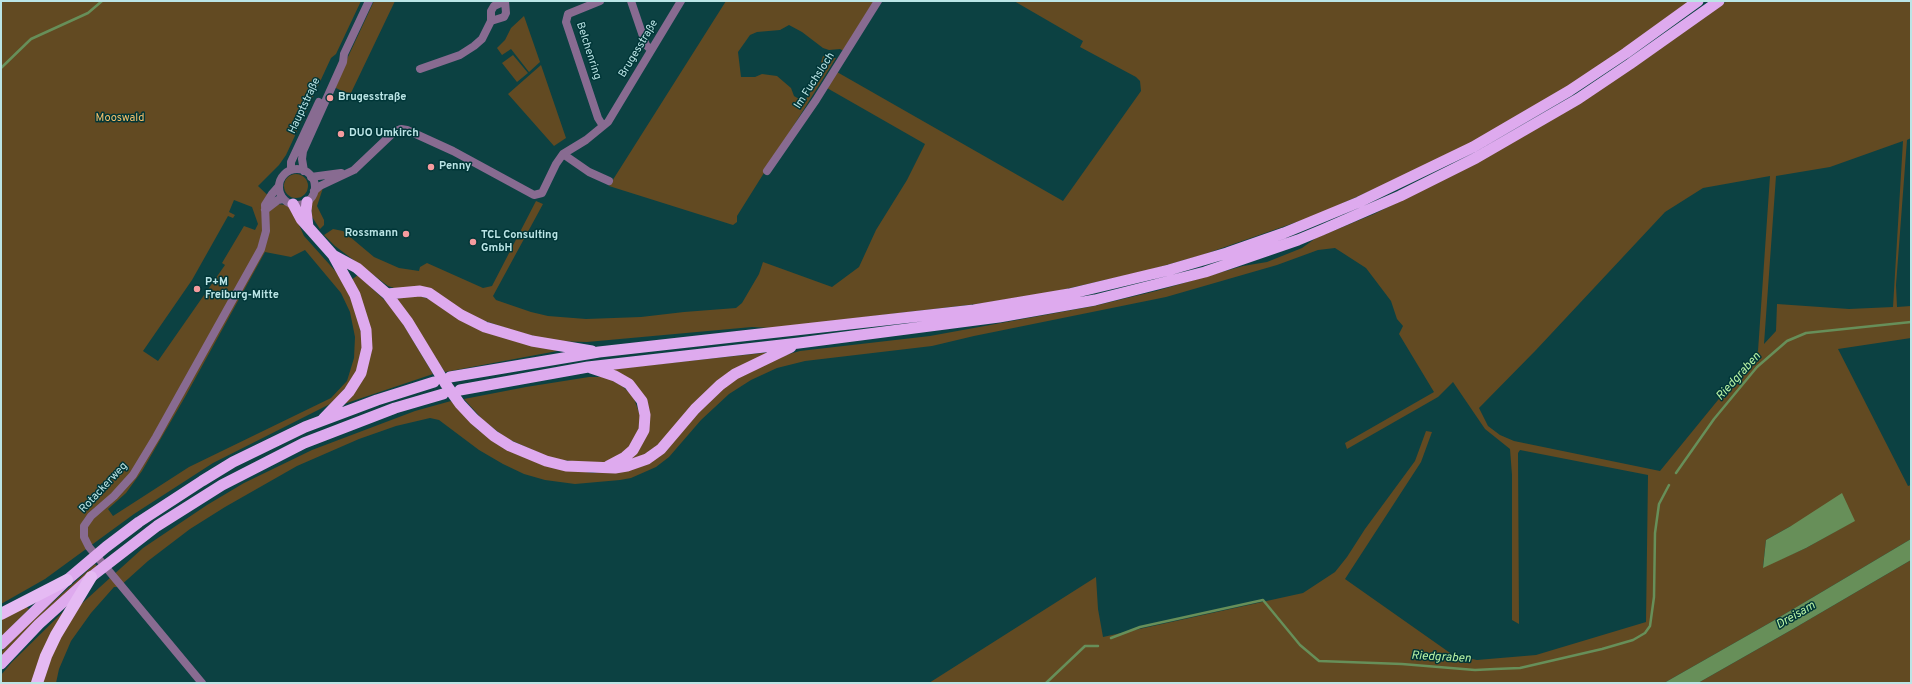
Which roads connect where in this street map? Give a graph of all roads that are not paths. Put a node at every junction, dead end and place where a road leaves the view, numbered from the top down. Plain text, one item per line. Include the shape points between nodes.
1 (369, 1) edge
2 (505, 1) edge
3 (600, 1) edge
4 (631, 1) edge
5 (681, 1) edge
6 (878, 1) edge
7 (1698, 1) edge
8 (1719, 1) edge
9 (491, 21) junction
10 (651, 50) junction
11 (344, 54) junction
12 (420, 69) dead end
13 (603, 126) junction
14 (563, 154) junction
15 (291, 170) junction
16 (304, 171) junction
17 (767, 171) dead end
18 (348, 172) junction
19 (311, 176) junction
20 (609, 180) dead end
21 (280, 186) junction
22 (314, 191) junction
23 (288, 201) junction
24 (307, 202) junction
25 (265, 210) junction
26 (308, 227) junction
27 (333, 255) junction
28 (387, 294) junction
29 (799, 343) junction
30 (599, 352) junction
31 (588, 367) junction
32 (450, 378) dead end
33 (434, 382) dead end
34 (460, 390) dead end
35 (443, 394) dead end
36 (322, 420) junction
37 (603, 468) junction
38 (91, 577) junction
39 (67, 580) junction
40 (1, 614) edge
41 (1, 644) edge
42 (1, 664) edge
43 (37, 683) edge
44 (202, 683) edge

1 - 11 street, Hauptstraße
2 - 9 street via 494,6
2 - 9 street via 504,17
3 - 13 street, Belchenring via 568,14 566,22 598,118
4 - 10 street via 646,45
5 - 10 street, Brugesstraße
6 - 17 street, Im Fuchsloch via 816,100
7 - 30 highway via 1569,91 1473,147 1359,202 1227,253 1069,294 974,310
8 - 29 highway via 1630,64 1476,158 1400,196 1298,240 1205,272 1095,300 933,327
9 - 12 street via 482,39 474,46 460,55
10 - 13 street, Brugesstraße via 608,122
11 - 15 street, Hauptstraße via 338,60 291,162
11 - 16 street, Hauptstraße via 343,62 303,151
13 - 14 street, Brugesstraße
14 - 18 street, Brugesstraße via 542,193 534,195 453,151 401,129 394,132 354,170
14 - 20 street via 589,172
15 - 16 street
15 - 21 street, Hauptstraße via 283,176
16 - 19 street
18 - 19 street, Brugesstraße
18 - 22 street, Brugesstraße
19 - 22 street
21 - 23 street
21 - 25 street, Hauptstraße via 269,199
22 - 24 street
23 - 24 street via 302,204
23 - 25 street via 278,200
23 - 26 highway
24 - 26 highway
25 - 44 street, Rotackerweg via 266,231 261,249 156,437 133,475 84,526 84,537 89,547
26 - 27 highway
27 - 28 highway via 357,268
27 - 36 highway via 358,302 366,330 367,348 363,368 355,383
28 - 30 highway via 420,291 429,293 461,315 508,335
28 - 37 highway via 408,322 460,404 474,420 494,436 528,455 566,466
29 - 31 highway
29 - 37 highway via 730,378 708,395 656,453 626,466
30 - 32 highway
31 - 34 highway
31 - 37 highway via 615,376 629,384 642,402 645,415 644,430 633,450
33 - 36 highway
35 - 38 highway via 352,424 256,466 189,505
36 - 39 highway via 227,466 156,510
38 - 42 highway via 39,624
38 - 43 highway via 56,635
39 - 40 highway
39 - 41 highway

